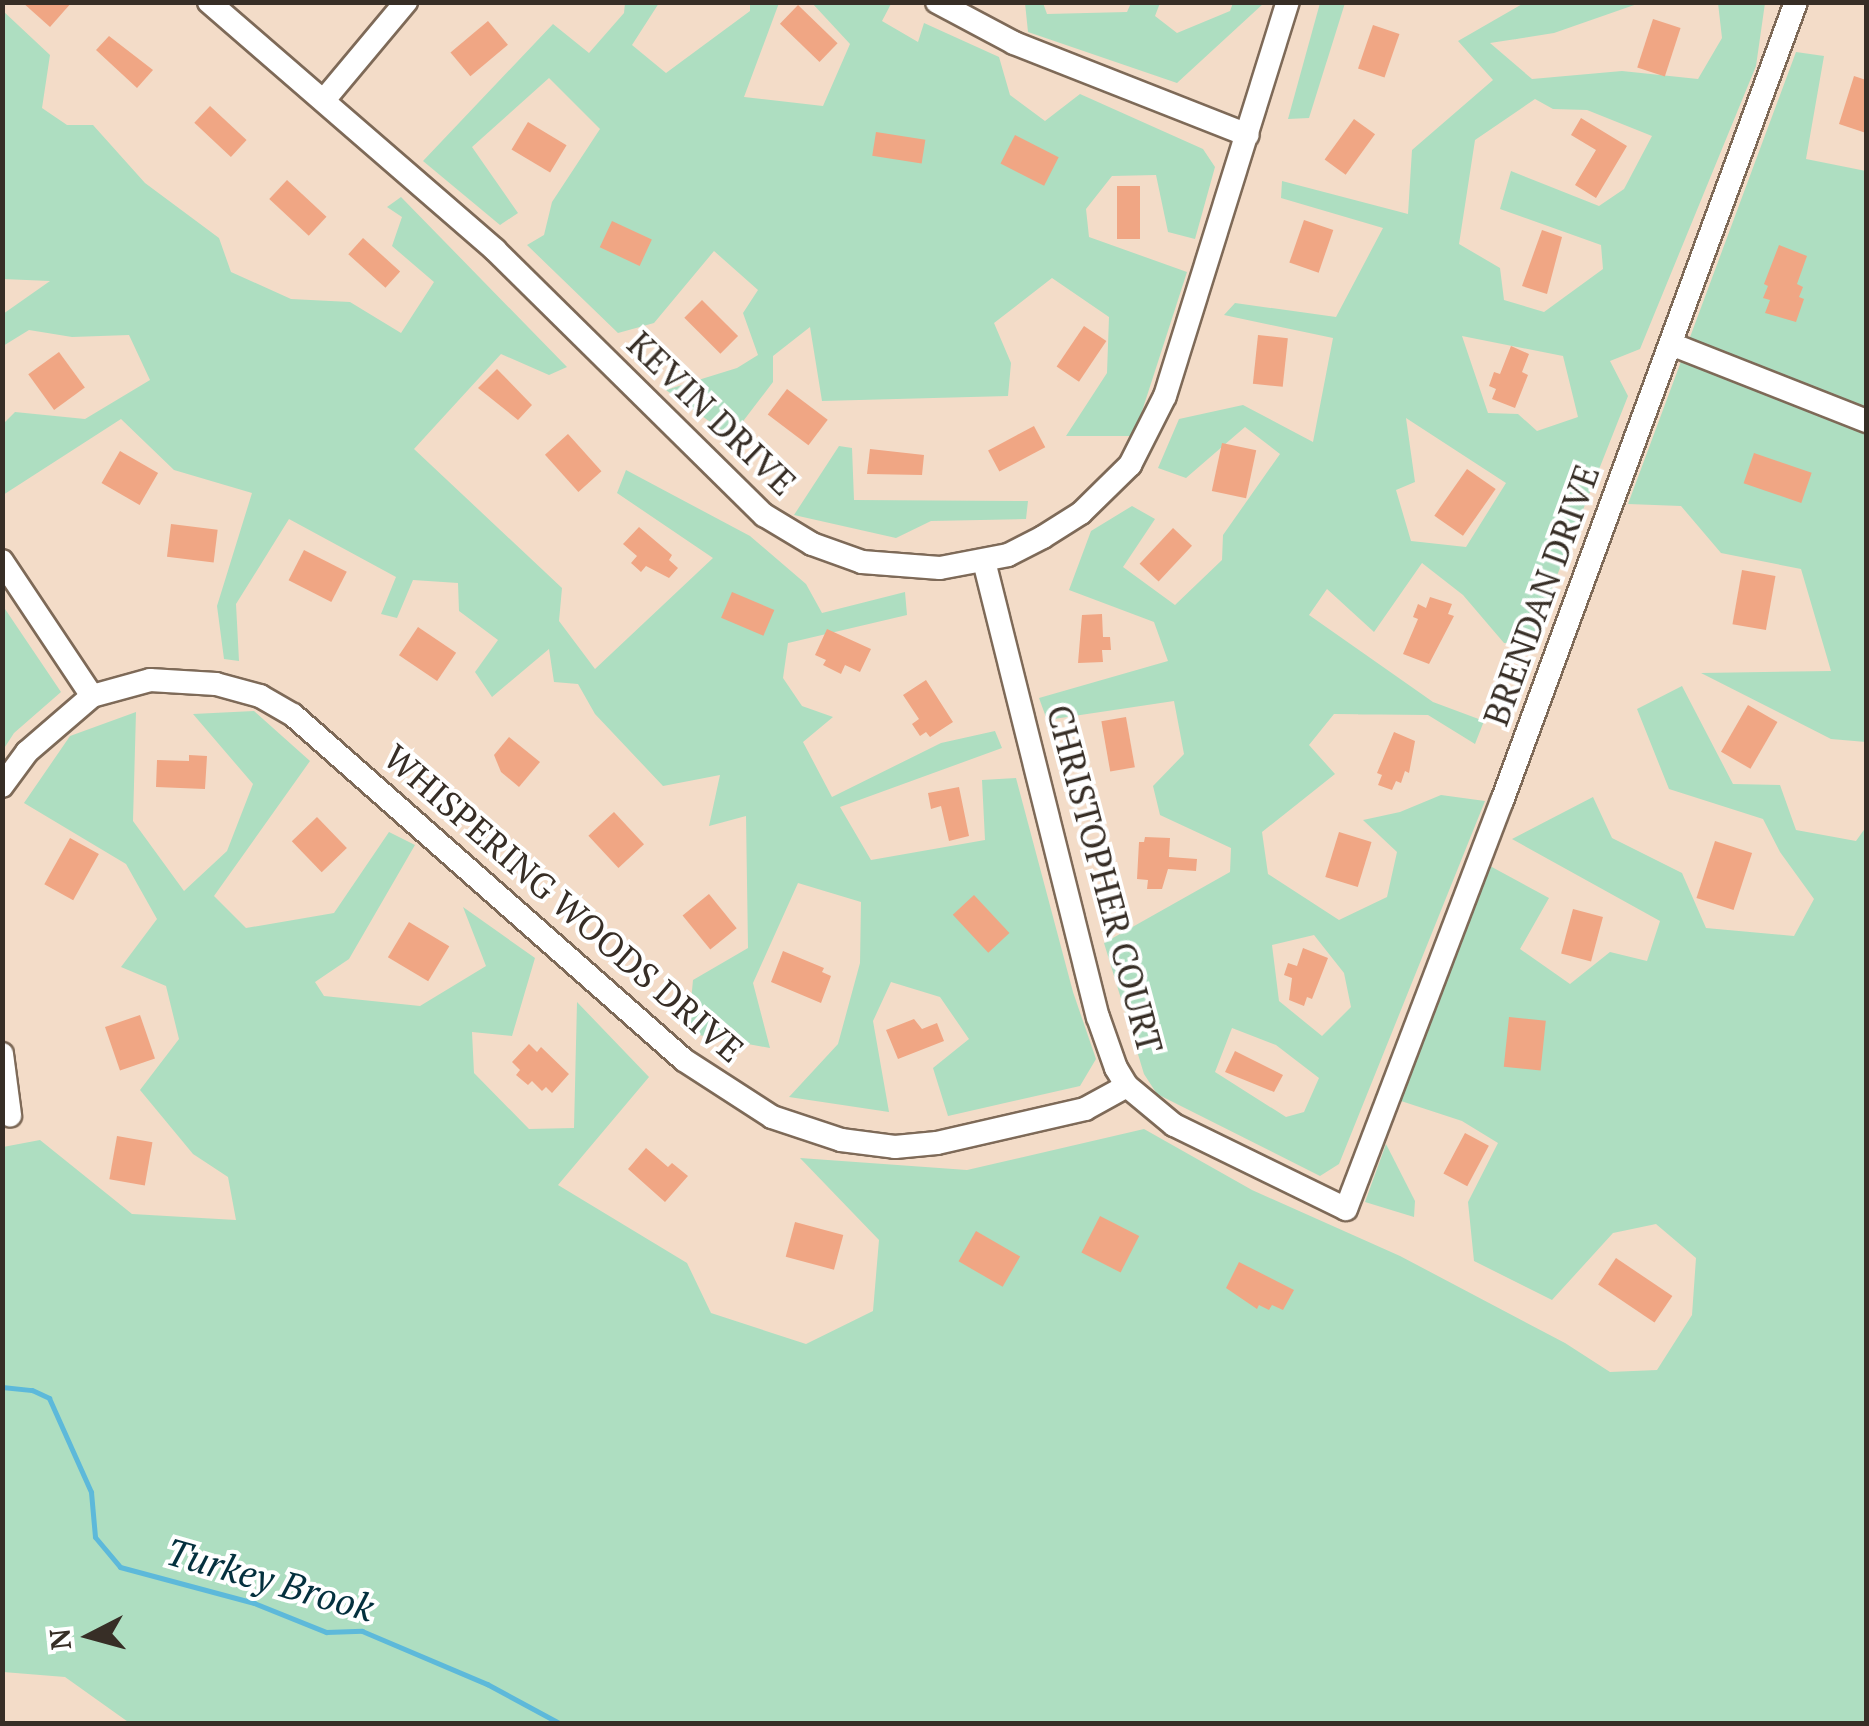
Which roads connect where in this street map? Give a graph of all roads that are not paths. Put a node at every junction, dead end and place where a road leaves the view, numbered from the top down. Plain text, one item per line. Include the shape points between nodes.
1 (210, 2) edge
2 (406, 2) edge
3 (937, 2) edge
4 (1288, 2) edge
5 (1796, 2) edge
6 (324, 100) junction
7 (1246, 135) junction
8 (1671, 344) junction
9 (1866, 421) edge
10 (2, 561) edge
11 (984, 561) junction
12 (92, 696) junction
13 (2, 786) edge
14 (2, 1054) edge
15 (1127, 1086) junction
16 (10, 1115) dead end
17 (1346, 1209) joint

1 - 6 street, KEVIN DRIVE
2 - 6 street
3 - 7 street via 1014,43
4 - 7 street, KEVIN DRIVE
5 - 8 street, BRENDAN DRIVE
6 - 11 street, KEVIN DRIVE via 495,250 783,528 862,562 940,568
7 - 11 street, KEVIN DRIVE via 1165,396 1130,465 1082,513 1008,555
8 - 9 street
8 - 17 street, BRENDAN DRIVE
10 - 12 street
11 - 15 street, CHRISTOPHER COURT via 1098,1017
12 - 13 street, WHISPERING WOODS DRIVE via 27,752
12 - 15 street, WHISPERING WOODS DRIVE via 150,680 182,680 260,696 293,715 684,1060 772,1117 841,1140 923,1144 1085,1109
14 - 16 street
15 - 17 street, CHRISTOPHER COURT via 1174,1126

